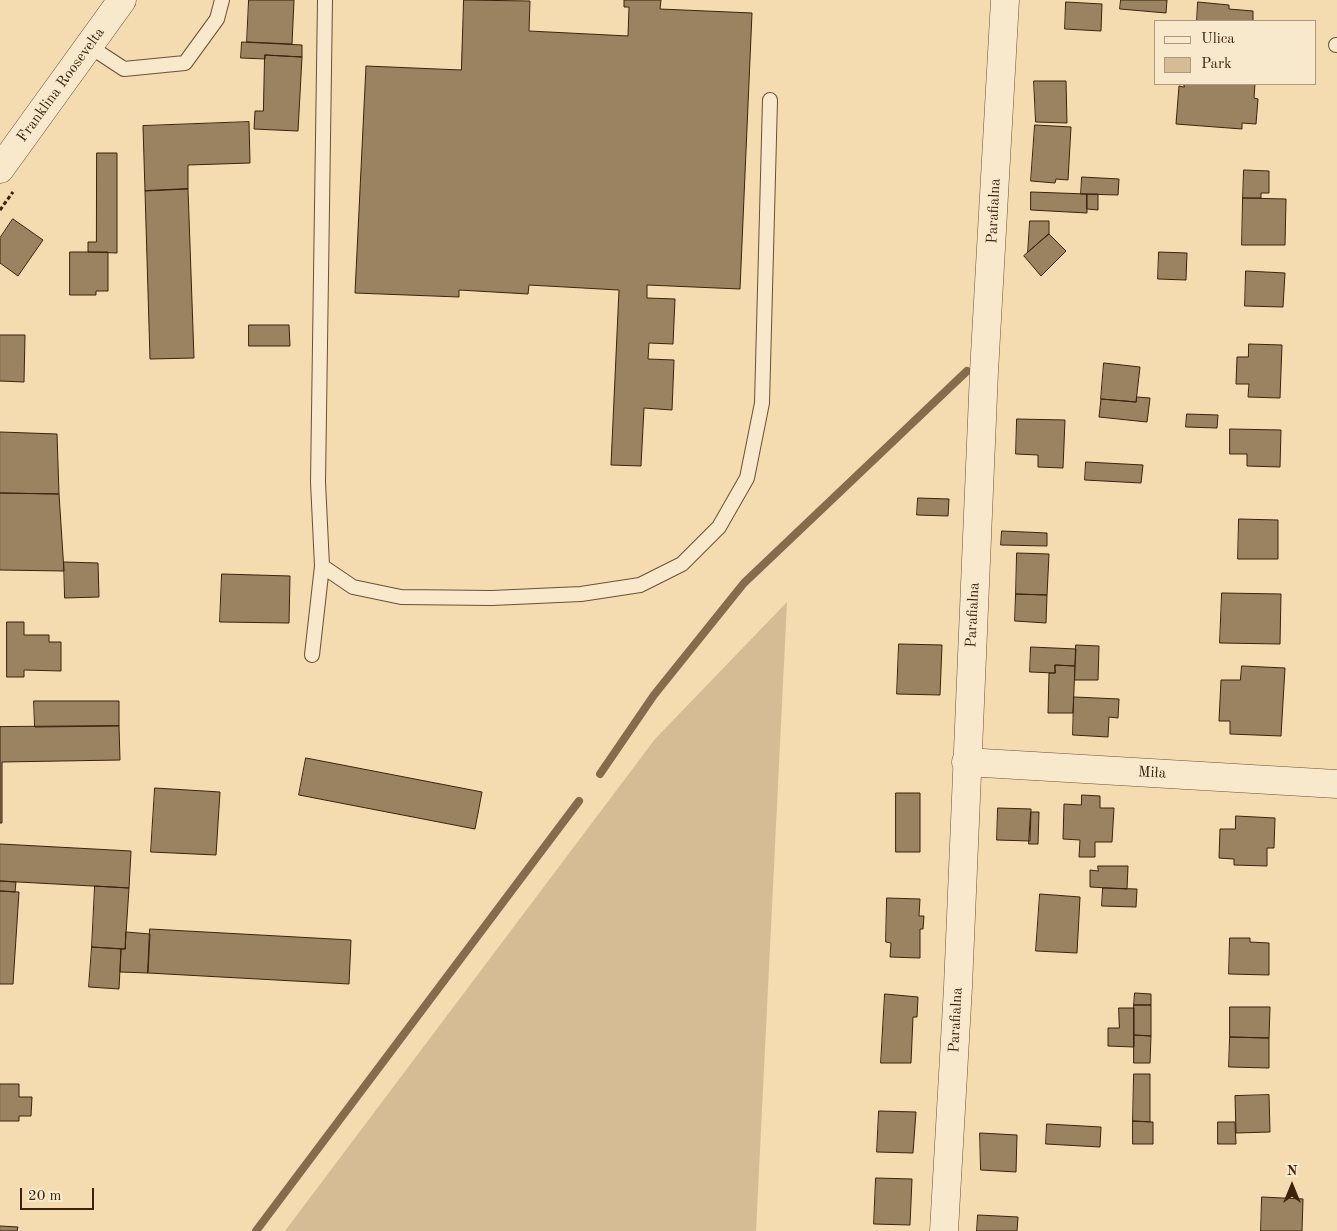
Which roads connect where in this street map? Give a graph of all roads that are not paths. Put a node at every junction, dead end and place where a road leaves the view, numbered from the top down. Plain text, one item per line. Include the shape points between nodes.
1 (122, 0) edge
2 (222, 0) edge
3 (325, 0) edge
4 (1004, 0) edge
5 (89, 46) junction
6 (770, 100) dead end
7 (0, 169) edge
8 (322, 566) junction
9 (312, 655) dead end
10 (966, 762) junction
11 (1337, 784) edge
12 (944, 1231) edge

1 - 5 street, Franklina Roosevelta
2 - 5 lane via 217,19 185,63 124,69
3 - 8 lane via 318,482
4 - 10 street, Parafialna
5 - 7 street, Franklina Roosevelta
6 - 8 lane via 762,404 747,478 719,527 682,564 640,585 581,594 492,598 401,596 353,587
8 - 9 lane
10 - 11 street, Miła
10 - 12 street, Parafialna via 958,987

